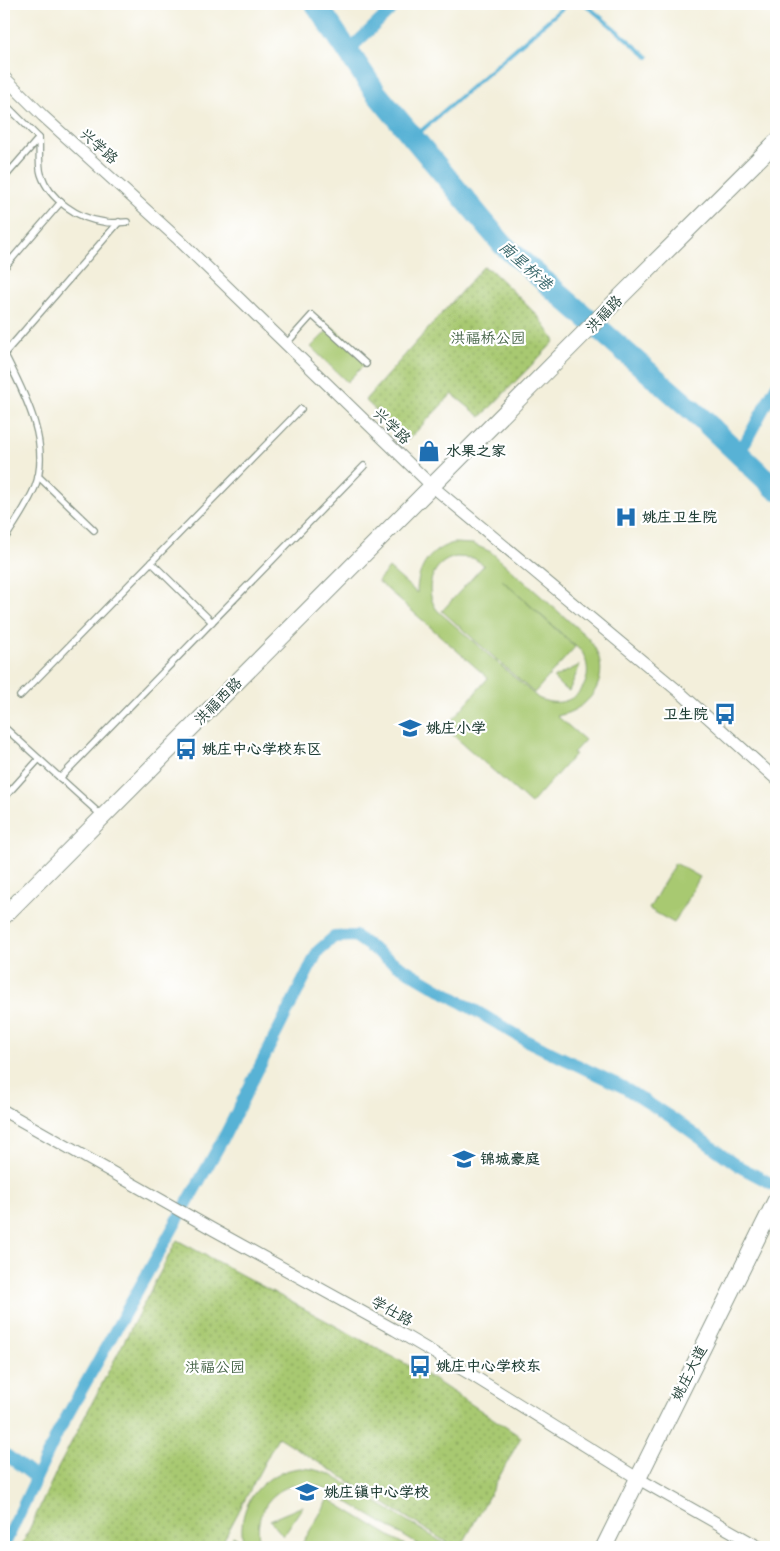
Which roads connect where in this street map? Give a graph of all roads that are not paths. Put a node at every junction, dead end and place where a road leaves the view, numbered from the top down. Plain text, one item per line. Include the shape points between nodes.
1 (4, 77) edge
2 (4, 103) edge
3 (39, 138) junction
4 (776, 142) edge
5 (4, 178) edge
6 (62, 202) junction
7 (118, 222) junction
8 (127, 222) dead end
9 (4, 268) edge
10 (286, 344) junction
11 (4, 353) edge
12 (366, 364) dead end
13 (301, 409) dead end
14 (364, 466) dead end
15 (38, 476) junction
16 (432, 486) junction
17 (94, 530) dead end
18 (4, 540) edge
19 (151, 562) junction
20 (212, 622) junction
21 (20, 696) dead end
22 (4, 727) edge
23 (39, 759) junction
24 (60, 778) junction
25 (776, 779) edge
26 (4, 798) edge
27 (103, 816) junction
28 (4, 916) edge
29 (4, 1110) edge
30 (776, 1200) edge
31 (637, 1478) junction
32 (604, 1547) edge
33 (759, 1547) edge

1 - 10 street, 兴学路
2 - 3 lane
3 - 5 lane
3 - 6 lane via 40,173
4 - 16 street, 洪福路
6 - 7 lane via 89,219
6 - 9 lane
7 - 8 lane
7 - 11 lane
10 - 12 lane via 312,316
10 - 16 street, 兴学路
11 - 15 lane via 36,425 41,463
13 - 19 lane
14 - 20 lane
15 - 17 lane
15 - 18 lane
16 - 25 street, 兴学路 via 683,695
16 - 27 street, 洪福西路
19 - 20 lane
19 - 21 lane
20 - 24 lane
22 - 23 lane
23 - 24 lane
23 - 26 lane
24 - 27 lane
27 - 28 street, 洪福西路
29 - 31 street, 学仕路 via 395,1330
30 - 31 street, 姚庄大道
31 - 32 street, 姚庄大道
31 - 33 street, 学仕路

